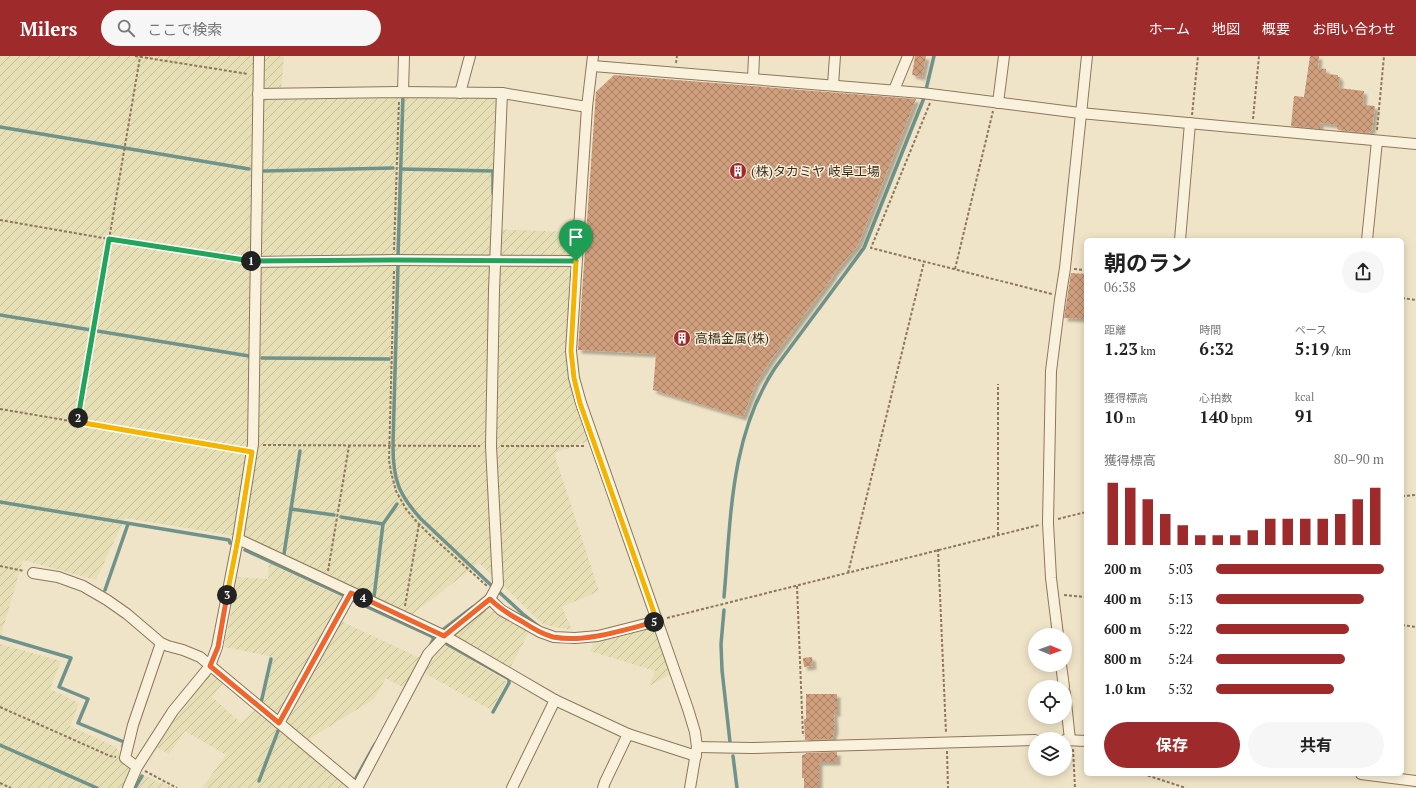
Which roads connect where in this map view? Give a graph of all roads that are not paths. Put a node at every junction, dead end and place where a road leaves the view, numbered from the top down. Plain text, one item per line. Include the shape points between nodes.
1 (259, 56) edge
2 (404, 56) edge
3 (470, 56) edge
4 (754, 56) edge
5 (835, 56) edge
6 (908, 56) edge
7 (1004, 56) edge
8 (1087, 56) edge
9 (593, 61) edge
10 (753, 79) junction
11 (833, 85) junction
12 (894, 90) junction
13 (401, 92) junction
14 (460, 93) junction
15 (502, 93) junction
16 (258, 94) junction
17 (997, 102) junction
18 (588, 106) junction
19 (1080, 113) junction
20 (1191, 123) junction
21 (1376, 141) junction
22 (1416, 144) edge
23 (1180, 238) edge
24 (1368, 238) edge
25 (495, 261) junction
26 (576, 261) junction
27 (255, 262) junction
28 (238, 539) junction
29 (33, 573) road end
30 (351, 593) junction
31 (492, 596) junction
32 (657, 621) junction
33 (1057, 628) edge
34 (444, 636) junction
35 (161, 643) junction
36 (210, 666) junction
37 (555, 700) junction
38 (279, 723) junction
39 (628, 734) junction
40 (1028, 740) edge
41 (1072, 740) edge
42 (1084, 741) edge
43 (696, 751) junction
44 (137, 767) junction
45 (1377, 776) edge
46 (1416, 781) edge
47 (128, 788) edge
48 (357, 788) edge
49 (512, 788) edge
50 (603, 788) edge
51 (690, 788) edge

1 - 16 street
2 - 13 street
3 - 14 street
4 - 10 street
5 - 11 street
6 - 12 street
7 - 17 street
8 - 19 street
9 - 10 street
9 - 18 street
10 - 11 street
11 - 12 street
12 - 17 street
13 - 14 street
13 - 16 street
14 - 15 street
15 - 18 street
15 - 25 street
16 - 27 street
17 - 19 street
18 - 26 street
19 - 20 street
19 - 33 street via 1065,268 1051,371 1048,523
20 - 21 street
20 - 23 street
21 - 22 street
21 - 24 street
25 - 26 street
25 - 27 street
25 - 31 street via 491,446 498,584
26 - 32 street via 571,351 574,378 580,403
27 - 28 street via 252,448
28 - 30 street
28 - 36 street via 218,647
29 - 35 street via 58,577 83,586 127,614
30 - 34 street
30 - 38 street
31 - 32 street via 501,610 554,637 598,636
31 - 34 street
32 - 43 street via 695,732
34 - 37 street
34 - 48 street via 428,654
35 - 36 street via 200,657
35 - 44 street via 132,724 125,758
36 - 38 street
36 - 44 street via 173,711
37 - 39 street
37 - 49 street
38 - 48 street
39 - 43 street
39 - 50 street
40 - 43 street
41 - 42 street
43 - 51 street
44 - 47 street
45 - 46 street

